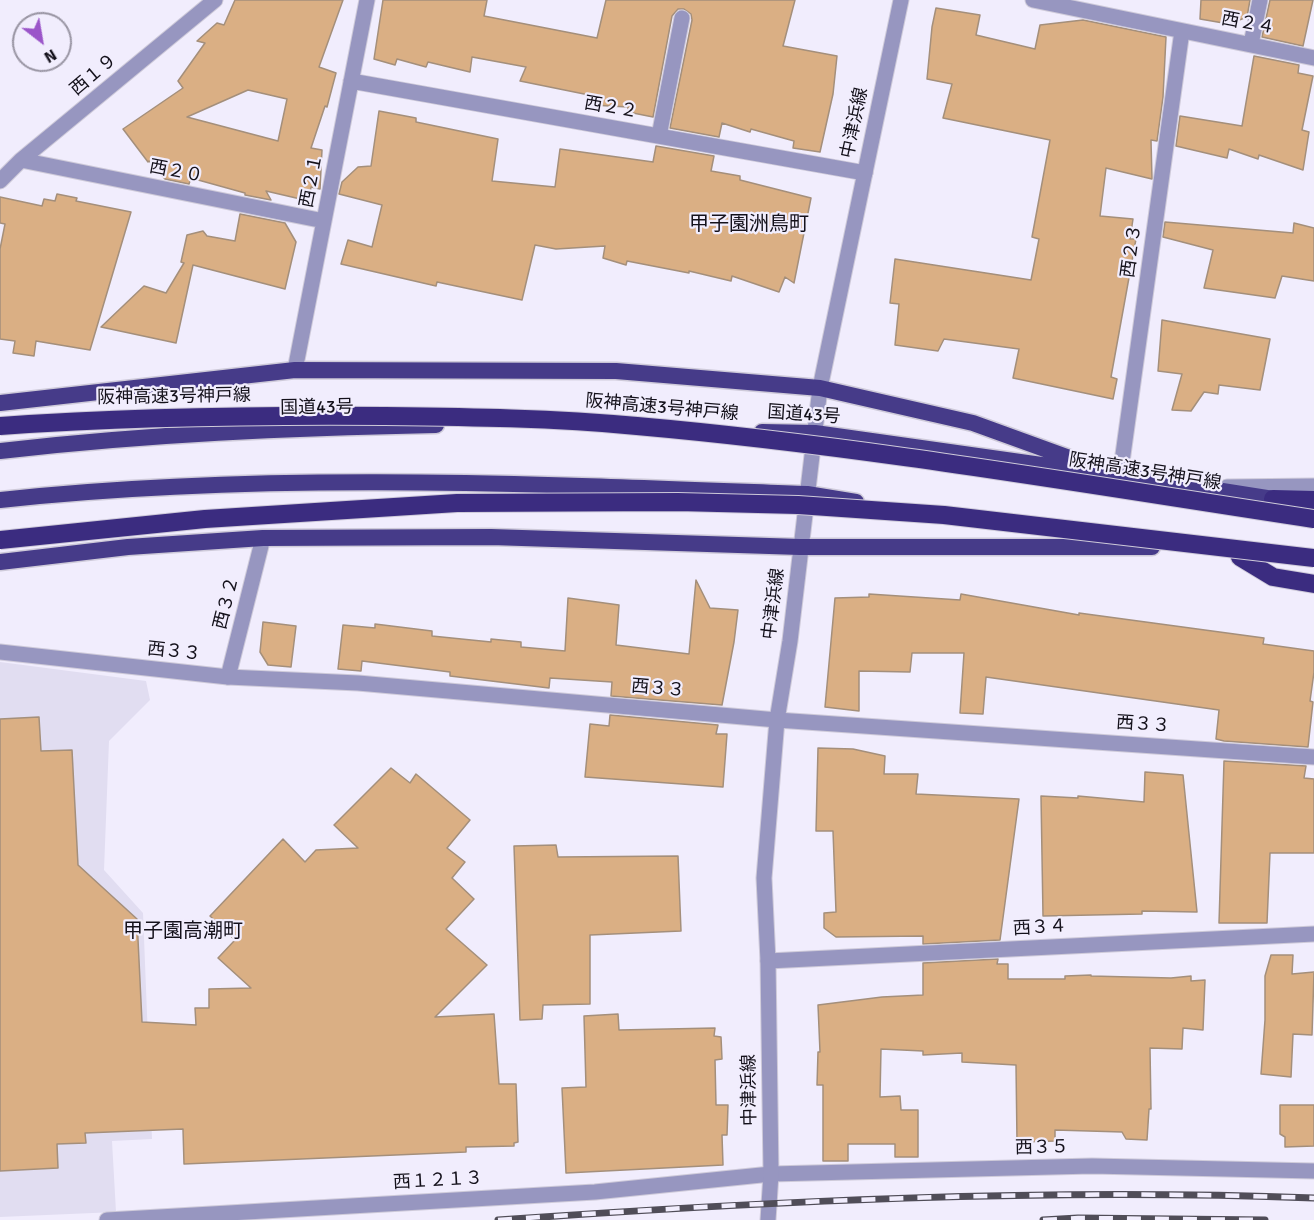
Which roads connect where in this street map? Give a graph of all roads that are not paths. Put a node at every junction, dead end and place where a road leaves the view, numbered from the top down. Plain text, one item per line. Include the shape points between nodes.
1 (215, 0) edge
2 (367, 0) edge
3 (901, 0) edge
4 (1033, 0) edge
5 (1260, 0) edge
6 (1112, 7) edge
7 (682, 18) dead end
8 (1182, 31) junction
9 (1251, 44) junction
10 (1314, 58) edge
11 (351, 81) junction
12 (659, 136) junction
13 (21, 160) junction
14 (865, 173) junction
15 (0, 181) edge
16 (324, 221) junction
17 (295, 370) junction
18 (820, 388) junction
19 (0, 403) edge
20 (0, 426) edge
21 (815, 433) junction
22 (0, 451) edge
23 (1120, 476) junction
24 (1314, 486) edge
25 (1197, 487) junction
26 (807, 494) junction
27 (1274, 499) junction
28 (0, 500) edge
29 (1314, 500) edge
30 (1314, 506) edge
31 (1314, 519) edge
32 (263, 538) junction
33 (0, 540) edge
34 (800, 547) junction
35 (1152, 547) junction
36 (1240, 557) junction
37 (1314, 558) edge
38 (0, 562) edge
39 (1314, 567) edge
40 (1273, 577) junction
41 (1314, 584) edge
42 (1314, 593) edge
43 (0, 652) edge
44 (228, 677) junction
45 (777, 720) junction
46 (1314, 757) edge
47 (1314, 934) edge
48 (768, 961) junction
49 (1314, 1171) edge
50 (771, 1174) junction
51 (107, 1220) edge
52 (768, 1220) edge

1 - 13 street, 西１９
2 - 11 street, 西２１
3 - 14 street, 中津浜線
4 - 6 street, 西２４
5 - 9 street
6 - 8 street, 西２４
7 - 12 street
8 - 9 street, 西２４
8 - 23 street, 西２３
9 - 10 street, 西２４
11 - 12 street, 西２２
11 - 16 street, 西２１
12 - 14 street, 西２２
13 - 15 street, 西１９
13 - 16 street, 西２０
14 - 18 street, 中津浜線
16 - 17 street, 西２１
17 - 18 highway via 616,371
17 - 19 highway
18 - 21 street, 中津浜線
18 - 23 highway via 973,423
20 - 31 highway, 阪神高速3号神戸線, bridge via 99,419 323,416 502,418 634,426 915,458
21 - 22 highway, 国道43号 via 360,426 187,433
21 - 23 highway, 国道43号
21 - 26 street, 中津浜線
23 - 25 highway, 国道43号
24 - 25 street
25 - 27 highway, 国道43号
26 - 28 highway via 377,481 183,487
26 - 34 street, 中津浜線
26 - 35 highway
27 - 29 highway
27 - 30 highway, 国道43号
32 - 34 highway via 491,537
32 - 38 highway via 128,547
32 - 44 street, 西３２
33 - 37 highway, bridge via 205,519 457,503 678,502 944,515
34 - 35 highway
34 - 45 street, 中津浜線
35 - 36 highway
36 - 39 highway
36 - 40 highway
40 - 41 highway
40 - 42 street
43 - 44 street, 西３３
44 - 45 street, 西３３ via 370,684
45 - 46 street, 西３３
45 - 48 street, 中津浜線 via 764,878
47 - 48 street, 西３４
48 - 50 street, 中津浜線
49 - 50 street, 西３５ via 1092,1166
50 - 51 street, 西１２１３ via 595,1192
50 - 52 street, 中津浜線

